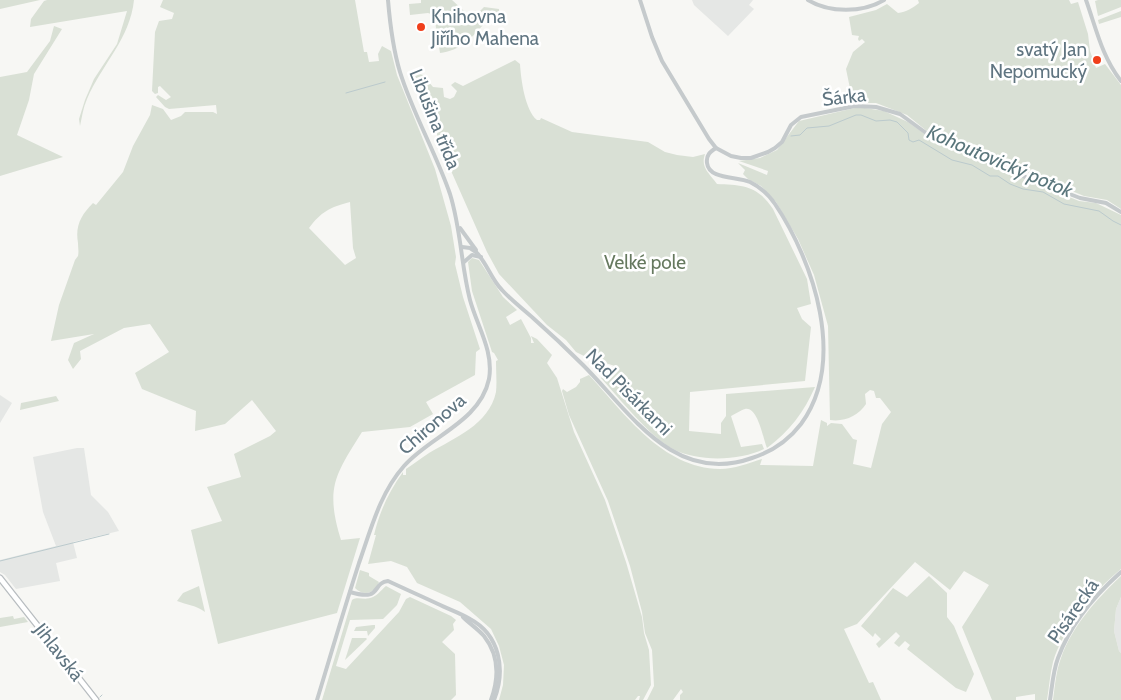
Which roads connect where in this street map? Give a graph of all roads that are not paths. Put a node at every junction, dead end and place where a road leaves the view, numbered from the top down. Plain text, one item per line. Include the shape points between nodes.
1 (388, 0) edge
2 (640, 0) edge
3 (808, 0) edge
4 (884, 0) edge
5 (1086, 0) edge
6 (1121, 80) edge
7 (716, 148) junction
8 (1121, 212) edge
9 (458, 224) junction
10 (462, 247) junction
11 (482, 258) junction
12 (464, 262) junction
13 (1121, 572) edge
14 (0, 578) edge
15 (350, 592) junction
16 (96, 700) edge
17 (317, 700) edge
18 (493, 700) edge
19 (1050, 700) edge

1 - 9 street, Libušina třída via 399,70 446,183
2 - 7 street via 662,61
3 - 4 street via 832,9 852,10
5 - 6 street via 1104,52
7 - 8 street, Šárka via 730,156 751,158 775,148 791,125 801,117 855,106 876,106 900,114 925,134 968,153 1080,198 1106,203
7 - 11 street, Nad Pisárkami via 707,159 711,171 750,182 775,204 810,275 821,318 823,364 813,404 795,431 767,453 740,463 722,464 700,462 666,448 505,293 494,281
9 - 10 street, Libušina třída
9 - 11 street
10 - 11 street via 473,249
10 - 12 street, Chironova
11 - 12 street via 472,255
12 - 15 street, Chironova via 470,298 488,350 490,371 487,385 469,414 420,450 398,474 375,516
13 - 19 street, Pisárecká via 1092,602 1069,635 1057,660
14 - 16 main road, Jihlavská
15 - 17 street, Chironova
15 - 18 street via 370,595 384,582 389,582 462,616 484,636 493,653 497,674

